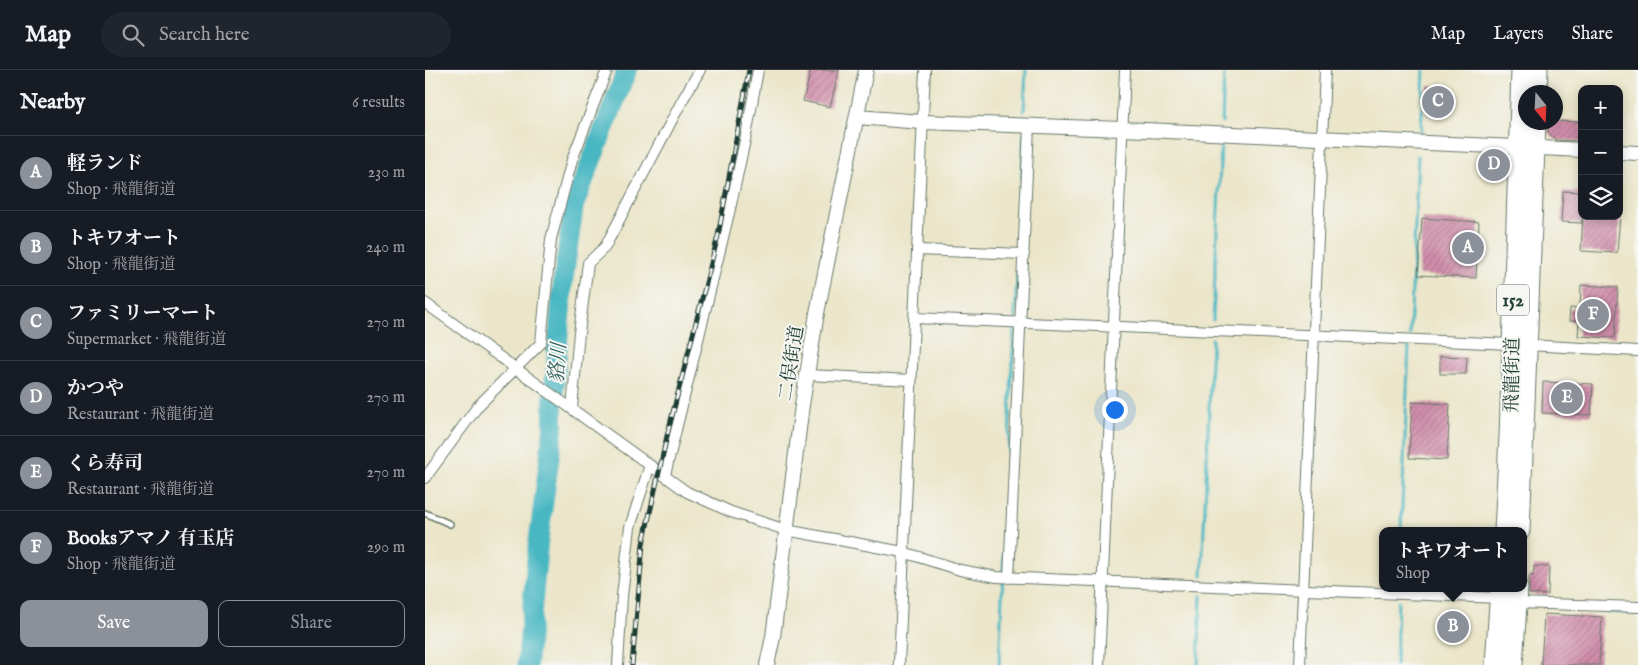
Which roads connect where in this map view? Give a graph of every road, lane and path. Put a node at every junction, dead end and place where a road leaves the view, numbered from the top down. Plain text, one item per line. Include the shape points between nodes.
1 (607, 70) edge
2 (700, 70) edge
3 (758, 70) edge
4 (866, 70) edge
5 (925, 70) edge
6 (1125, 70) edge
7 (1325, 70) edge
8 (1521, 70) edge
9 (1538, 70) edge
10 (1537, 85) edge
11 (857, 117) junction
12 (923, 122) junction
13 (1029, 126) junction
14 (1123, 129) junction
15 (1533, 130) edge
16 (1323, 139) junction
17 (1527, 148) junction
18 (1578, 150) edge
19 (1623, 152) edge
20 (1638, 153) edge
21 (917, 250) junction
22 (1023, 254) junction
23 (425, 303) edge
24 (914, 318) junction
25 (1021, 323) junction
26 (1115, 326) junction
27 (1313, 336) junction
28 (1519, 345) junction
29 (1638, 351) edge
30 (516, 368) junction
31 (807, 375) junction
32 (911, 380) junction
33 (572, 408) junction
34 (650, 465) junction
35 (665, 475) junction
36 (425, 478) edge
37 (425, 513) edge
38 (450, 524) dead end
39 (1504, 527) edge
40 (1520, 527) edge
41 (786, 530) junction
42 (903, 552) junction
43 (1004, 577) junction
44 (1102, 582) junction
45 (1303, 589) junction
46 (1379, 591) edge
47 (1427, 592) edge
48 (1509, 594) edge
49 (1638, 607) edge
50 (619, 665) edge
51 (767, 665) edge
52 (899, 665) edge
53 (1099, 665) edge
54 (1300, 665) edge
55 (1495, 665) edge
56 (1513, 665) edge

1 - 30 street via 573,160 551,239 541,343
2 - 33 street via 605,247 588,263
3 - 35 street via 731,209
4 - 11 street, 二俣街道
5 - 12 street
6 - 14 street
7 - 16 street
8 - 17 highway, 飛龍街道 / 152
9 - 10 highway
11 - 12 street
11 - 31 street, 二俣街道
12 - 13 street
12 - 21 street
13 - 14 street
13 - 22 street
14 - 16 street
14 - 26 street
15 - 17 highway, 飛龍街道 / 152
16 - 17 street
16 - 27 street
17 - 18 street
17 - 28 highway, 飛龍街道 / 152
19 - 20 street
21 - 22 street
21 - 24 street
22 - 25 street
23 - 30 street
24 - 25 street
24 - 32 street
25 - 26 street
25 - 43 street
26 - 27 street
26 - 44 street
27 - 28 street
27 - 45 street
28 - 29 street
28 - 39 highway, 飛龍街道 / 152 via 1509,437
28 - 40 highway, 飛龍街道 / 152
30 - 33 street
30 - 36 street via 478,406
31 - 32 street
31 - 41 street, 二俣街道
32 - 42 street
33 - 34 street
34 - 35 street
34 - 50 street via 630,527
35 - 41 street via 705,501
37 - 38 lane
41 - 42 street
41 - 51 street, 二俣街道
42 - 43 street via 960,570
42 - 52 street
43 - 44 street
44 - 45 street
44 - 53 street
45 - 46 street
45 - 54 street
47 - 48 street
48 - 49 street
48 - 55 highway
48 - 56 highway

